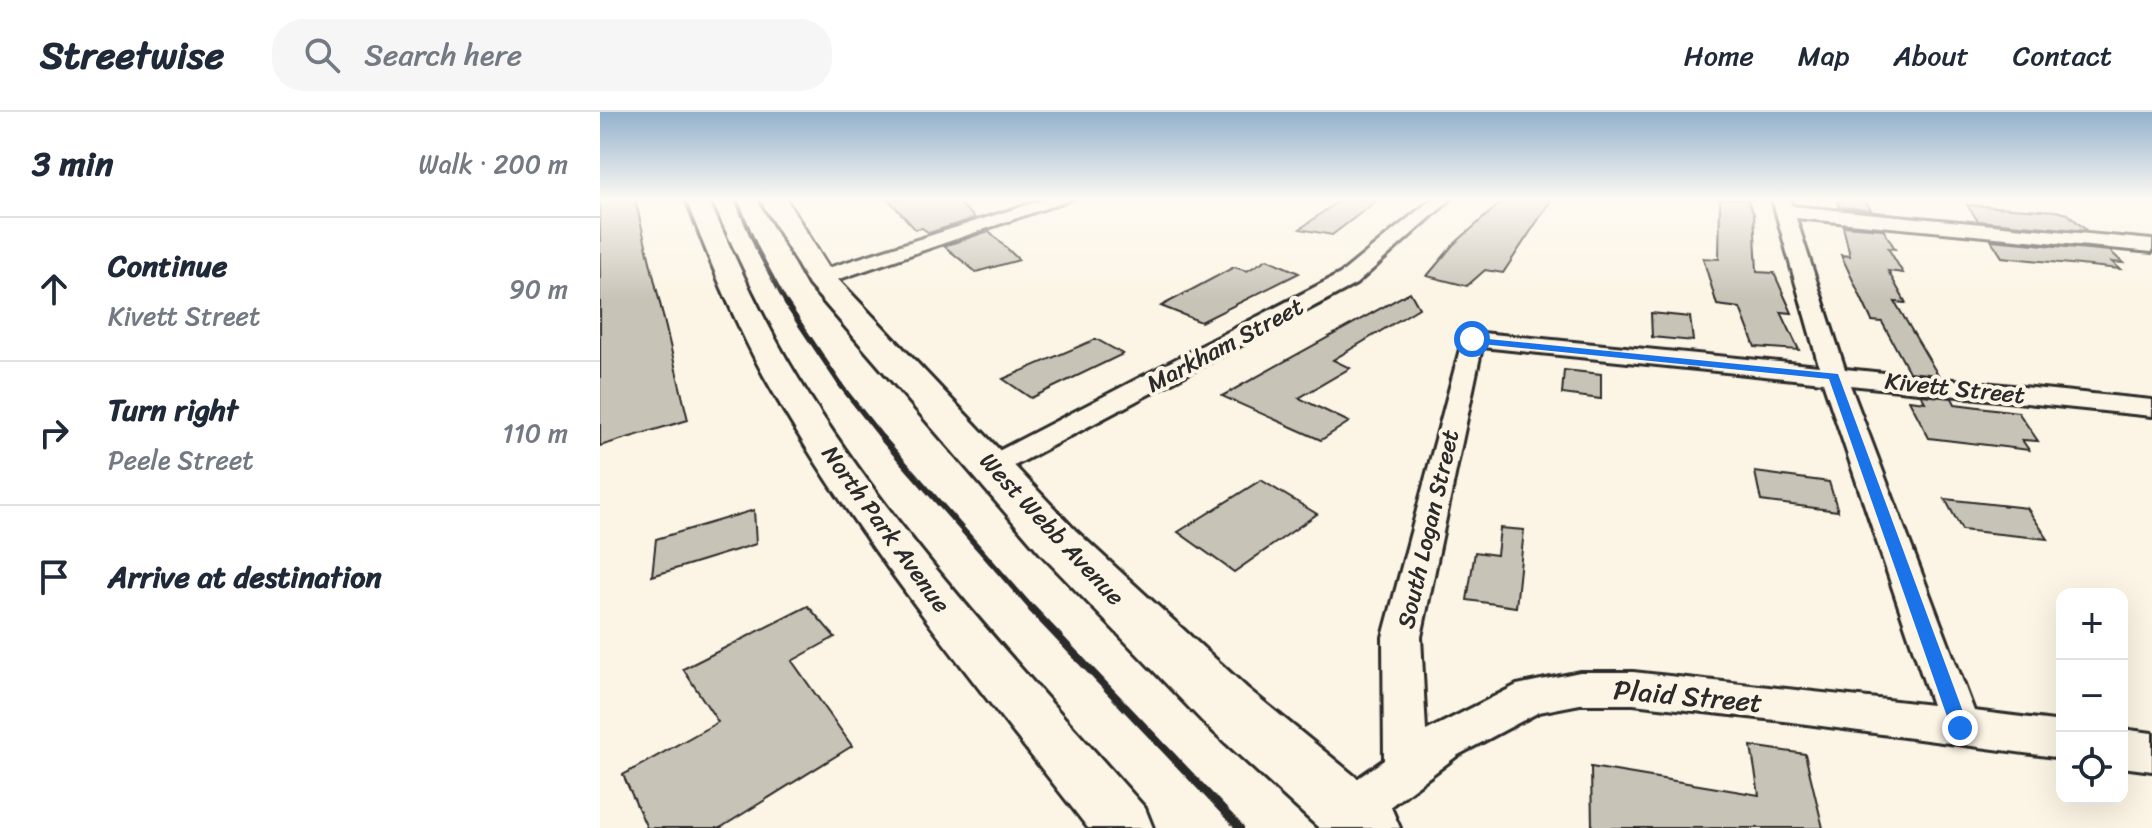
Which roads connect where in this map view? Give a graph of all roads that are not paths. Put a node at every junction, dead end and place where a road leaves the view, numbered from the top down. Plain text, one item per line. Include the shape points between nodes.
1 (712, 232) edge
2 (793, 232) edge
3 (960, 232) edge
4 (1403, 232) edge
5 (1791, 232) edge
6 (2030, 232) edge
7 (2152, 246) edge
8 (820, 278) junction
9 (1472, 339) joint
10 (1834, 376) junction
11 (2152, 408) edge
12 (992, 466) junction
13 (1960, 728) junction
14 (2056, 739) edge
15 (2128, 749) edge
16 (2152, 752) edge
17 (1406, 770) junction
18 (1356, 820) edge
19 (1124, 828) edge

1 - 19 street, North Park Avenue via 754,329 840,470 920,579
2 - 8 highway, West Webb Avenue
3 - 8 street
4 - 12 street, Markham Street via 1348,279
5 - 10 street
6 - 7 street
8 - 12 highway, West Webb Avenue
9 - 10 street, Kivett Street
9 - 17 street, South Logan Street via 1402,637
10 - 11 street, Kivett Street
10 - 13 street
12 - 18 highway, West Webb Avenue via 1058,542 1215,696
13 - 14 street, Plaid Street
13 - 17 street, Plaid Street via 1633,688 1580,688 1531,697 1443,742
15 - 16 street
17 - 18 street, Plaid Street

